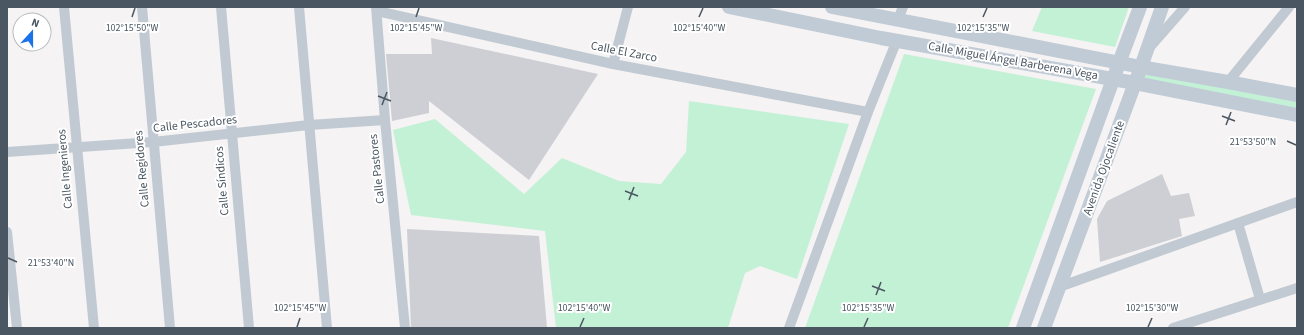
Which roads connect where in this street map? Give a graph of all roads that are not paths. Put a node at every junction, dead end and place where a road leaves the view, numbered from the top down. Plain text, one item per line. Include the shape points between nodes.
1 (64, 7) edge
2 (142, 7) edge
3 (221, 7) edge
4 (299, 7) edge
5 (628, 7) edge
6 (729, 7) edge
7 (832, 7) edge
8 (1140, 7) edge
9 (1162, 7) edge
10 (1185, 7) edge
11 (1289, 7) edge
12 (377, 9) edge
13 (900, 13) edge
14 (897, 40) junction
15 (1147, 50) junction
16 (1118, 63) junction
17 (613, 64) junction
18 (1141, 67) junction
19 (1113, 79) junction
20 (1228, 82) junction
21 (1135, 83) junction
22 (1297, 95) edge
23 (868, 112) junction
24 (1297, 115) edge
25 (385, 120) junction
26 (309, 125) junction
27 (231, 134) junction
28 (153, 142) junction
29 (76, 147) junction
30 (7, 152) edge
31 (1297, 202) edge
32 (1238, 223) junction
33 (7, 232) edge
34 (1059, 287) junction
35 (1297, 288) edge
36 (1260, 299) junction
37 (17, 328) edge
38 (94, 328) edge
39 (170, 328) edge
40 (249, 328) edge
41 (327, 328) edge
42 (405, 328) edge
43 (789, 328) edge
44 (1023, 328) edge
45 (1044, 328) edge
46 (1173, 328) edge

1 - 29 street, Calle Ingenieros
2 - 28 street, Calle Regidores
3 - 27 street, Calle Síndicos
4 - 26 street
5 - 17 street
6 - 14 street, Calle Miguel Ángel Barberena Vega
7 - 13 street, Calle Miguel Ángel Barberena Vega
8 - 16 street, Avenida Ojocaliente
9 - 15 street, Avenida Ojocaliente
10 - 15 street
11 - 20 street
12 - 17 street, Calle El Zarco
12 - 25 street, Calle Pastores
13 - 16 street, Calle Miguel Ángel Barberena Vega
14 - 19 street, Calle Miguel Ángel Barberena Vega
14 - 23 street
15 - 18 street, Avenida Ojocaliente
16 - 18 street, Calle Miguel Ángel Barberena Vega
16 - 19 street, Avenida Ojocaliente
17 - 23 street, Calle El Zarco
18 - 20 street, Calle Miguel Ángel Barberena Vega
18 - 21 street, Avenida Ojocaliente
19 - 21 street, Calle Miguel Ángel Barberena Vega
19 - 44 street, Avenida Ojocaliente
20 - 22 street, Calle Miguel Ángel Barberena Vega
21 - 24 street, Calle Miguel Ángel Barberena Vega
21 - 34 street, Avenida Ojocaliente
23 - 43 street
25 - 26 street, Calle Pescadores
25 - 42 street, Calle Pastores
26 - 27 street, Calle Pescadores
26 - 41 street
27 - 28 street, Calle Pescadores
27 - 40 street, Calle Síndicos
28 - 29 street, Calle Pescadores
28 - 39 street, Calle Regidores
29 - 30 street, Calle Pescadores
29 - 38 street, Calle Ingenieros
31 - 32 street
32 - 34 street
32 - 36 street
33 - 37 street
34 - 45 street, Avenida Ojocaliente
35 - 36 street
36 - 46 street

